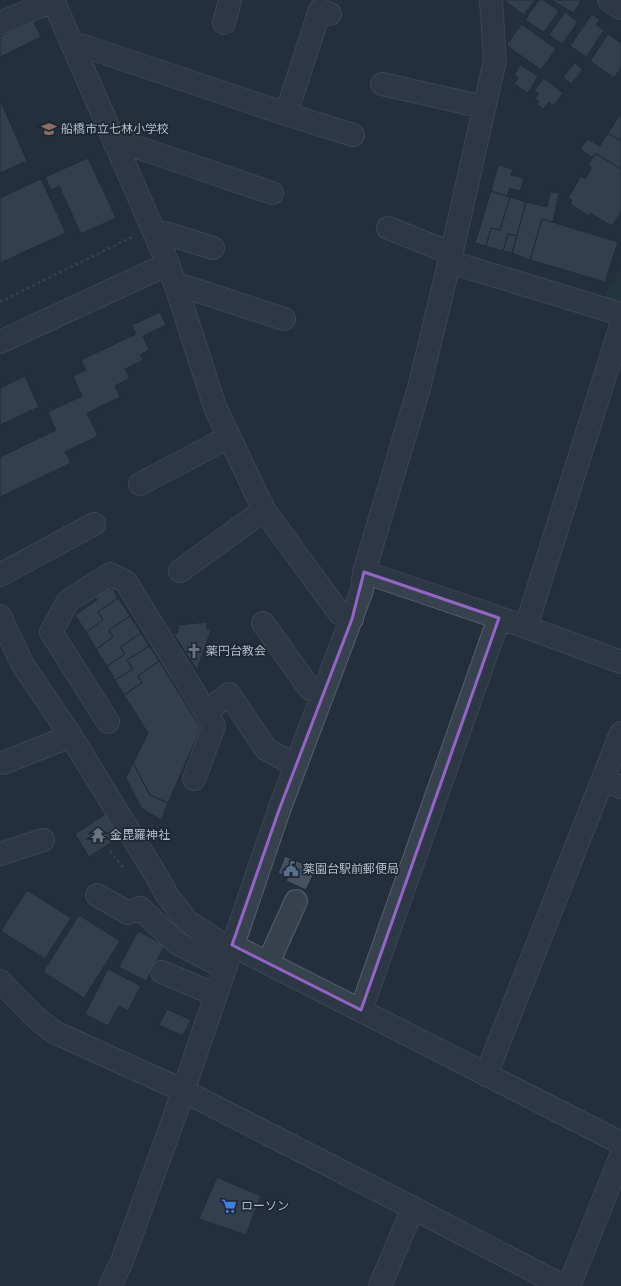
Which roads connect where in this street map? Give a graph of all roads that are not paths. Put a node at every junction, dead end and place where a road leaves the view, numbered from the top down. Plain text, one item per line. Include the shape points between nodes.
1 (53, 0) edge
2 (230, 0) edge
3 (491, 0) edge
4 (609, 0) edge
5 (621, 8) edge
6 (330, 14) dead end
7 (0, 23) edge
8 (224, 23) dead end
9 (75, 48) junction
10 (382, 84) dead end
11 (484, 107) junction
12 (286, 114) junction
13 (353, 135) dead end
14 (115, 144) junction
15 (272, 193) dead end
16 (388, 228) dead end
17 (154, 232) junction
18 (213, 248) dead end
19 (452, 255) junction
20 (168, 264) junction
21 (177, 289) junction
22 (621, 314) edge
23 (284, 319) dead end
24 (621, 325) edge
25 (0, 342) edge
26 (229, 437) junction
27 (140, 484) dead end
28 (264, 510) junction
29 (94, 524) dead end
30 (180, 571) dead end
31 (364, 572) junction
32 (0, 575) edge
33 (499, 618) junction
34 (352, 619) junction
35 (1, 622) edge
36 (264, 623) dead end
37 (526, 627) junction
38 (621, 662) edge
39 (322, 695) junction
40 (206, 712) junction
41 (108, 722) dead end
42 (621, 733) edge
43 (71, 736) junction
44 (3, 763) dead end
45 (296, 763) junction
46 (194, 779) dead end
47 (612, 783) edge
48 (43, 840) dead end
49 (0, 854) edge
50 (96, 895) dead end
51 (296, 901) dead end
52 (232, 945) junction
53 (268, 963) junction
54 (225, 968) junction
55 (162, 972) dead end
56 (0, 981) edge
57 (216, 994) junction
58 (361, 1010) junction
59 (486, 1075) junction
60 (184, 1091) junction
61 (621, 1143) edge
62 (621, 1156) edge
63 (413, 1208) junction
64 (110, 1286) edge
65 (380, 1286) edge
66 (563, 1286) edge
67 (569, 1286) edge

1 - 7 street
1 - 9 street
2 - 8 street
3 - 11 street via 495,60
4 - 5 street
6 - 12 street via 320,10
9 - 12 street via 84,46
9 - 14 street
10 - 11 street
11 - 19 street
12 - 13 street
14 - 15 street via 122,142
14 - 17 street
16 - 19 street
17 - 18 street
17 - 20 street
19 - 22 street
19 - 31 street via 419,388
20 - 21 street
20 - 25 street
21 - 23 street via 186,287
21 - 26 street via 215,407
24 - 37 street
26 - 27 street
26 - 28 street
28 - 30 street
28 - 34 street via 340,614
29 - 32 street
31 - 33 street
31 - 34 street via 362,590
33 - 37 street
33 - 58 street
34 - 39 street
35 - 43 street via 23,665
36 - 39 street via 310,689
37 - 38 street
39 - 45 street
40 - 41 street via 126,582 110,574 68,601 50,632
40 - 45 street via 229,694 266,749
40 - 46 street via 214,726
42 - 47 street
43 - 44 street
43 - 52 street via 167,895 188,921 219,942
45 - 52 street
47 - 59 street
48 - 49 street
50 - 54 street via 128,913 140,908 177,943
51 - 53 street
52 - 53 street
52 - 54 street
53 - 58 street
54 - 57 street
55 - 57 street
56 - 60 street via 34,1017 54,1032
57 - 60 street
58 - 59 street
59 - 61 street
60 - 63 street
60 - 64 street via 122,1261
62 - 67 street via 591,1253
63 - 65 street
63 - 66 street

